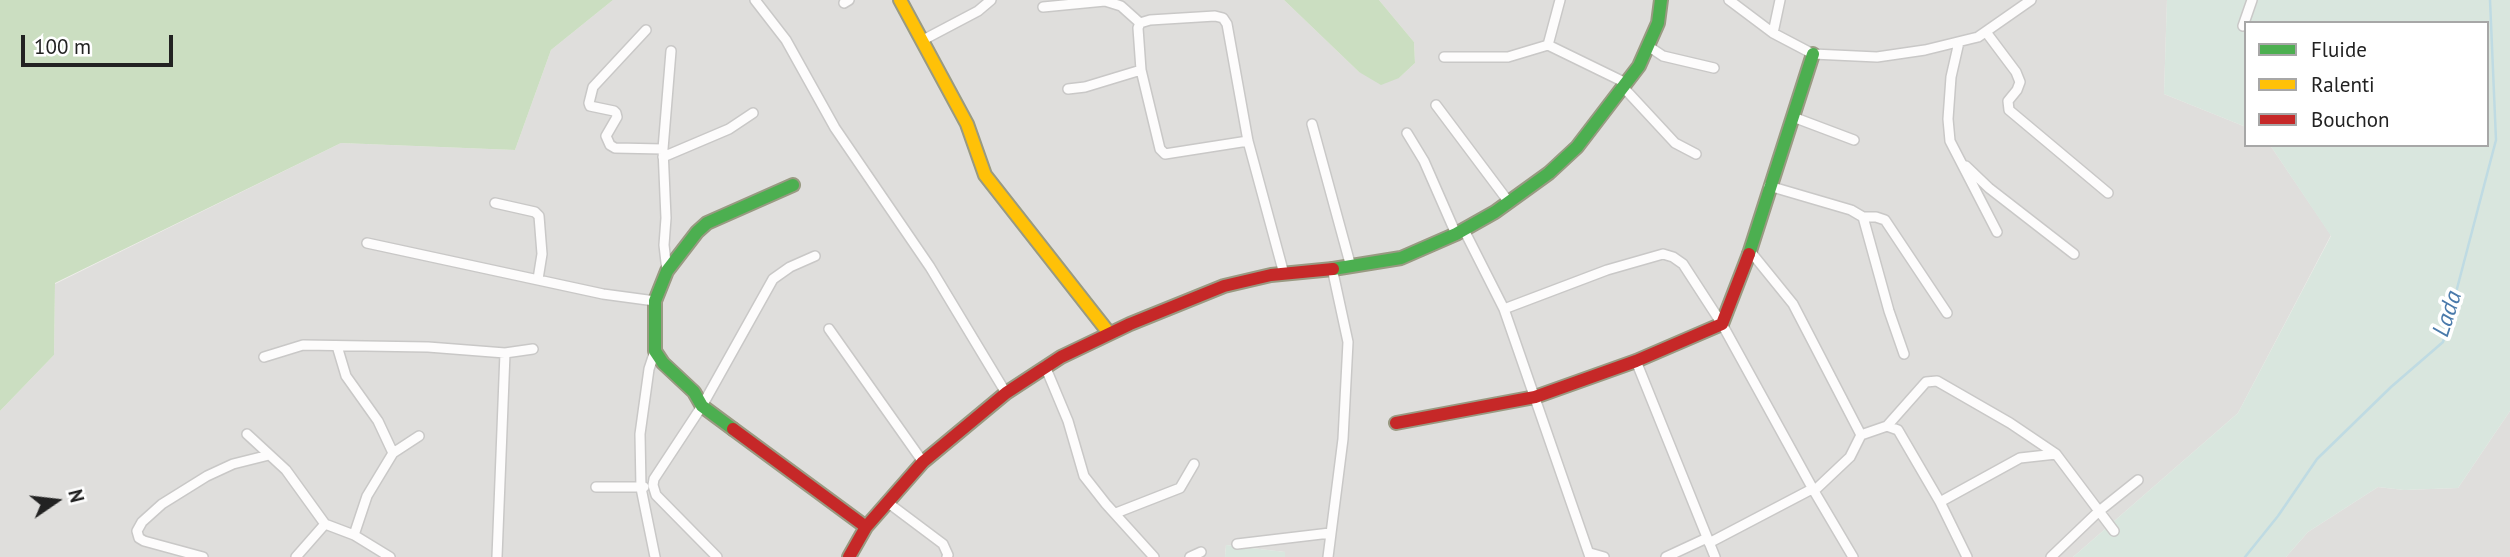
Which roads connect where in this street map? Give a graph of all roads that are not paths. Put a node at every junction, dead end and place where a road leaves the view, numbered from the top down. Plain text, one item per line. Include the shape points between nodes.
1 (755, 0) edge
2 (900, 0) edge
3 (991, 0) edge
4 (1560, 0) edge
5 (1661, 0) edge
6 (1729, 0) edge
7 (1780, 0) edge
8 (2031, 0) edge
9 (2252, 0) edge
10 (1043, 7) dead end
11 (2245, 21) edge
12 (1140, 23) junction
13 (2244, 23) edge
14 (2243, 26) dead end
15 (646, 30) dead end
16 (1986, 32) junction
17 (1773, 33) junction
18 (923, 40) junction
19 (1959, 42) junction
20 (1548, 45) junction
21 (1648, 46) junction
22 (671, 51) dead end
23 (1813, 54) junction
24 (1444, 57) dead end
25 (1714, 68) dead end
26 (1140, 70) junction
27 (1624, 85) junction
28 (1068, 89) dead end
29 (1436, 105) dead end
30 (753, 113) dead end
31 (1793, 117) junction
32 (1312, 124) dead end
33 (1407, 133) dead end
34 (1854, 140) dead end
35 (1248, 141) junction
36 (663, 153) junction
37 (1696, 153) dead end
38 (1962, 162) junction
39 (793, 185) dead end
40 (1769, 186) junction
41 (2108, 193) dead end
42 (1508, 201) junction
43 (495, 203) dead end
44 (1863, 217) junction
45 (1460, 232) junction
46 (1997, 232) dead end
47 (367, 243) dead end
48 (1750, 251) junction
49 (2074, 254) dead end
50 (815, 256) dead end
51 (1351, 267) junction
52 (1332, 268) junction
53 (667, 271) junction
54 (1284, 274) junction
55 (538, 279) junction
56 (655, 301) junction
57 (1504, 309) junction
58 (1947, 313) dead end
59 (1722, 324) junction
60 (829, 330) dead end
61 (1109, 334) junction
62 (337, 346) junction
63 (533, 349) dead end
64 (655, 351) junction
65 (505, 354) junction
66 (1904, 355) dead end
67 (264, 357) dead end
68 (1636, 361) junction
69 (1045, 366) junction
70 (1006, 393) junction
71 (1535, 397) junction
72 (702, 407) junction
73 (1396, 423) dead end
74 (1887, 426) junction
75 (247, 434) dead end
76 (1861, 435) junction
77 (418, 436) dead end
78 (393, 453) junction
79 (2056, 454) junction
80 (269, 455) junction
81 (923, 461) junction
82 (1194, 464) dead end
83 (2138, 480) dead end
84 (653, 485) junction
85 (596, 487) dead end
86 (641, 488) junction
87 (1813, 490) junction
88 (887, 502) junction
89 (1940, 502) junction
90 (2098, 512) junction
91 (1116, 513) junction
92 (325, 524) junction
93 (866, 527) junction
94 (2114, 531) dead end
95 (1330, 533) junction
96 (354, 536) junction
97 (1708, 540) junction
98 (1237, 544) dead end
99 (1201, 552) dead end
100 (1590, 555) edge
101 (203, 557) edge
102 (296, 557) edge
103 (390, 557) edge
104 (498, 557) edge
105 (655, 557) edge
106 (717, 557) edge
107 (849, 557) edge
108 (947, 557) edge
109 (1154, 557) edge
110 (1189, 557) edge
111 (1328, 557) edge
112 (1604, 557) edge
113 (1666, 557) edge
114 (1715, 557) edge
115 (1853, 557) edge
116 (1967, 557) edge
117 (2051, 557) edge

1 - 70 street via 786,40 835,128 930,267
2 - 18 street
3 - 18 street
4 - 20 street
5 - 21 street
6 - 17 street
7 - 17 street
8 - 16 street
9 - 11 street
10 - 12 street via 1105,1 1121,6
12 - 26 street
12 - 35 street via 1223,18
13 - 14 street
15 - 36 street via 593,87 589,103 616,113 606,136 610,145
16 - 19 street
16 - 41 street via 2020,82 2008,101 2009,110
17 - 23 street
18 - 61 street via 967,124 985,175
19 - 23 street via 1877,57
19 - 38 street via 1948,119 1950,141
20 - 24 street via 1508,57
20 - 27 street
21 - 25 street via 1663,55
21 - 27 street
22 - 36 street
23 - 31 street
26 - 28 street
26 - 35 street via 1157,142 1165,154
27 - 37 street via 1675,144
27 - 42 street via 1577,147
29 - 42 street
30 - 36 street via 729,129
31 - 34 street
31 - 40 street
32 - 51 street
33 - 45 street
35 - 54 street
36 - 53 street
38 - 46 street
38 - 49 street
39 - 53 street via 707,223
40 - 44 street
40 - 48 street
42 - 45 street
43 - 55 street via 539,216 542,254
44 - 58 street via 1885,220
44 - 66 street
45 - 51 street via 1401,258
45 - 57 street
47 - 55 street
48 - 59 street
48 - 76 street via 1793,304
50 - 72 street via 773,279
51 - 52 street
52 - 54 street
52 - 95 street via 1348,342 1343,439
53 - 56 street
54 - 61 street via 1224,286
55 - 56 street
56 - 64 street
57 - 59 street via 1663,254 1683,264
57 - 71 street
59 - 68 street
59 - 87 street
60 - 81 street
61 - 69 street
62 - 65 street via 428,346
62 - 67 street via 303,345
62 - 78 street via 346,376 378,421
63 - 65 street
64 - 72 street via 694,392
64 - 86 street via 640,434
65 - 104 street
68 - 71 street
68 - 97 street
69 - 70 street
69 - 91 street via 1084,476
70 - 81 street
71 - 73 street
71 - 100 street
72 - 84 street
72 - 93 street
74 - 76 street
74 - 79 street via 1926,382 1937,381
74 - 89 street via 1898,430
75 - 80 street
76 - 87 street via 1850,457
77 - 78 street
78 - 96 street via 367,496
79 - 89 street via 2020,458
79 - 90 street
80 - 92 street via 286,470
80 - 101 street via 207,476 162,504 136,531 144,541
81 - 88 street
82 - 91 street via 1180,488
83 - 90 street
84 - 86 street
84 - 106 street via 656,495
85 - 86 street
86 - 105 street
87 - 97 street
87 - 115 street
88 - 93 street
88 - 108 street via 943,544
89 - 116 street
90 - 94 street
90 - 117 street
91 - 109 street
92 - 96 street
92 - 102 street
93 - 107 street
95 - 98 street
95 - 111 street
96 - 103 street
97 - 113 street
97 - 114 street
99 - 110 street
100 - 112 street

